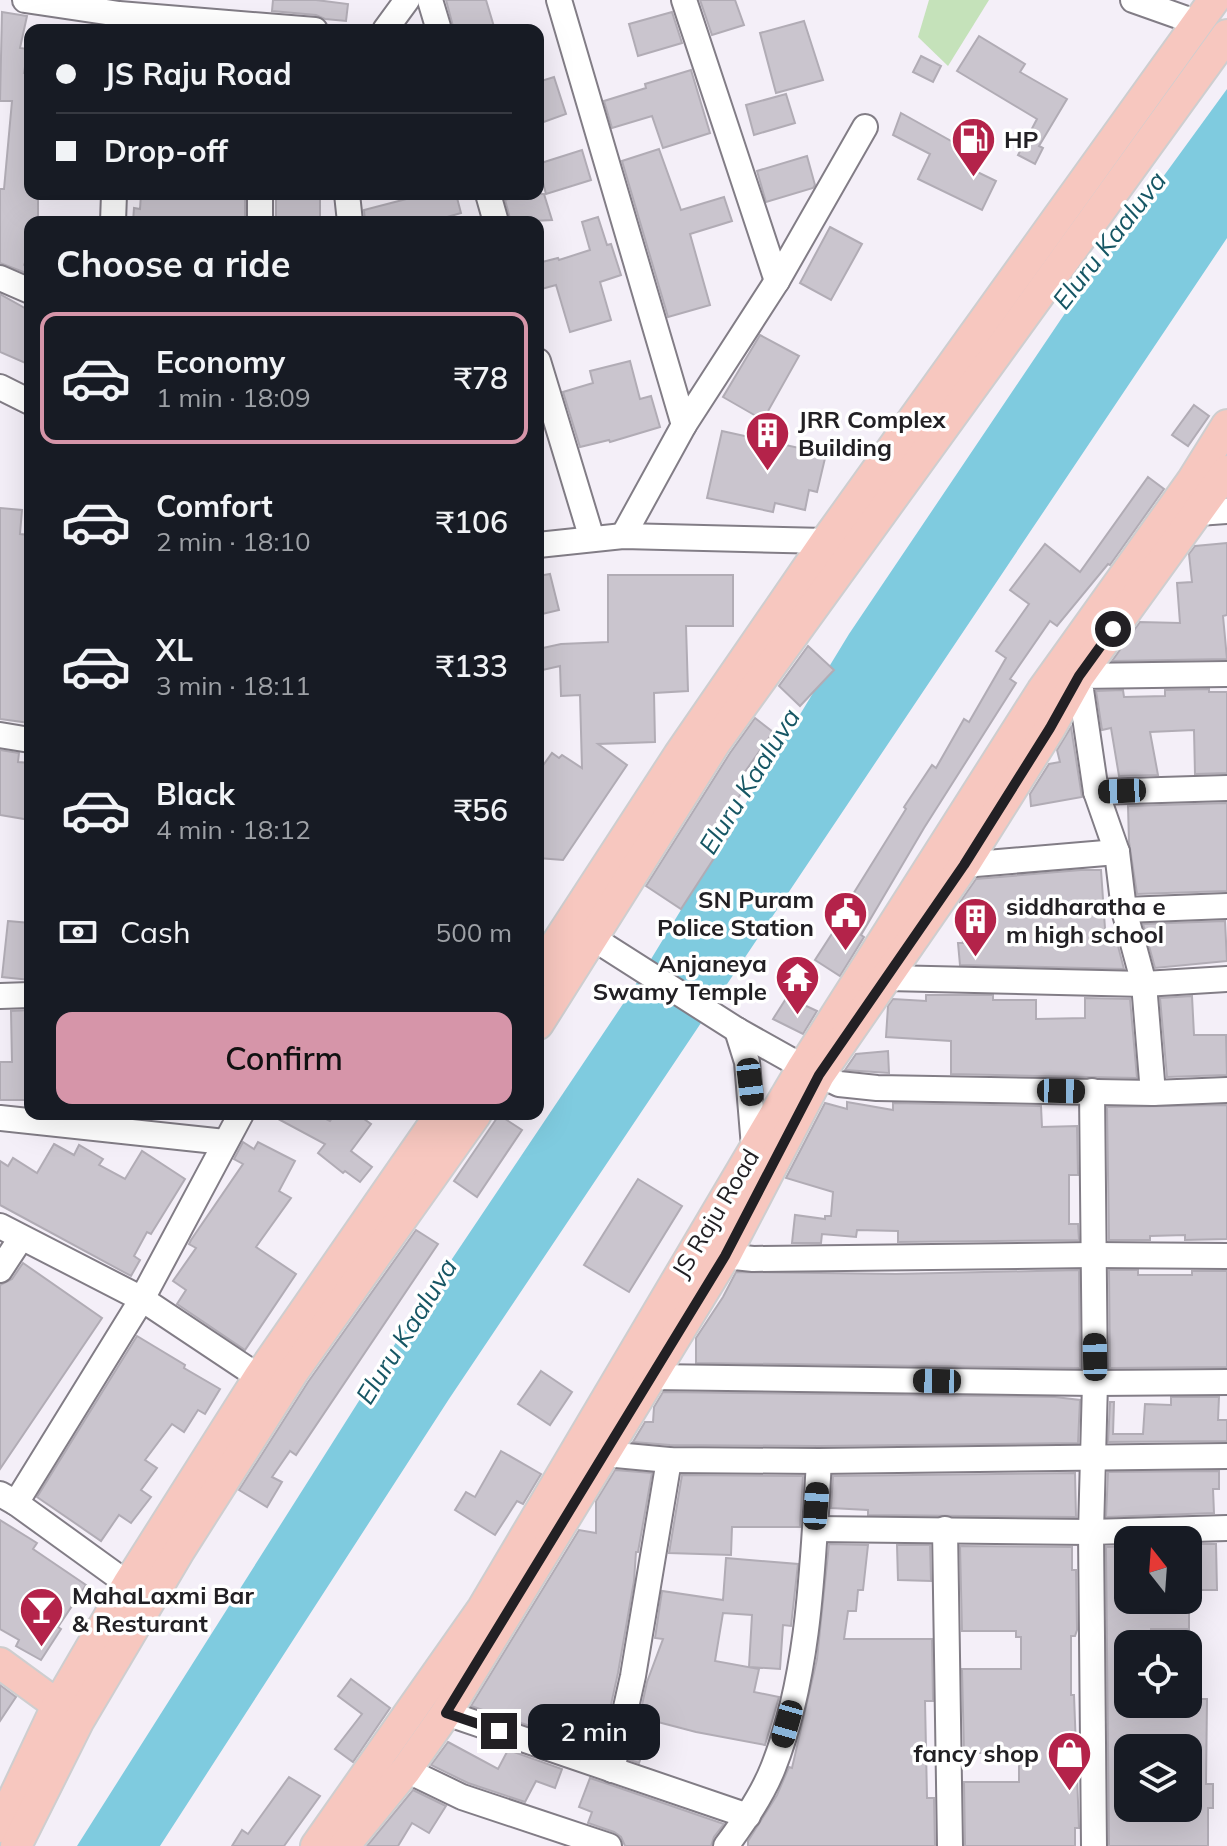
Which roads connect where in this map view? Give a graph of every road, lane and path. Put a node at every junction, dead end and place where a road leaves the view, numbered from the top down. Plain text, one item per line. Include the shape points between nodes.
1 (25, 0) edge
2 (407, 0) edge
3 (430, 0) edge
4 (559, 0) edge
5 (684, 0) edge
6 (1133, 0) edge
7 (1206, 11) edge
8 (119, 15) edge
9 (260, 18) edge
10 (288, 24) edge
11 (389, 24) edge
12 (437, 24) edge
13 (1227, 35) edge
14 (865, 127) dead end
15 (0, 278) edge
16 (777, 281) junction
17 (24, 288) edge
18 (544, 381) edge
19 (0, 387) edge
20 (24, 399) edge
21 (684, 425) junction
22 (1227, 425) edge
23 (1227, 471) edge
24 (1212, 512) edge
25 (623, 536) junction
26 (592, 539) junction
27 (826, 541) junction
28 (544, 544) edge
29 (1227, 674) edge
30 (1079, 676) junction
31 (0, 735) edge
32 (24, 739) edge
33 (1227, 788) edge
34 (1096, 792) junction
35 (1117, 852) junction
36 (964, 865) junction
37 (1227, 906) edge
38 (1124, 910) junction
39 (581, 931) junction
40 (887, 978) junction
41 (1227, 979) edge
42 (547, 980) edge
43 (1144, 984) junction
44 (24, 995) edge
45 (0, 996) edge
46 (737, 1030) junction
47 (811, 1071) junction
48 (1227, 1090) edge
49 (1092, 1091) junction
50 (1153, 1093) junction
51 (0, 1118) edge
52 (238, 1120) edge
53 (437, 1120) edge
54 (472, 1120) edge
55 (225, 1142) junction
56 (754, 1147) junction
57 (11, 1232) edge
58 (697, 1243) junction
59 (1093, 1255) junction
60 (725, 1256) junction
61 (1227, 1256) edge
62 (0, 1270) edge
63 (142, 1299) junction
64 (259, 1377) junction
65 (652, 1377) junction
66 (1227, 1382) edge
67 (1095, 1383) junction
68 (605, 1454) junction
69 (1227, 1456) edge
70 (1092, 1457) junction
71 (669, 1460) junction
72 (819, 1461) junction
73 (8, 1498) edge
74 (1227, 1528) edge
75 (815, 1529) junction
76 (945, 1529) junction
77 (1091, 1532) junction
78 (128, 1584) junction
79 (0, 1663) edge
80 (68, 1713) junction
81 (446, 1713) junction
82 (406, 1770) junction
83 (612, 1770) junction
84 (748, 1816) junction
85 (0, 1827) edge
86 (0, 1840) edge
87 (339, 1845) edge
88 (9, 1846) edge
89 (16, 1846) edge
90 (609, 1846) edge
91 (726, 1846) edge
92 (950, 1846) edge
93 (1094, 1846) edge

1 - 8 street
2 - 11 street
3 - 12 street
4 - 21 street
5 - 16 street
6 - 7 street
7 - 27 main road
8 - 9 street
9 - 10 street
13 - 39 main road
14 - 16 street
15 - 17 street
16 - 21 street
18 - 26 street
19 - 20 street
21 - 25 street
22 - 47 main road, JS Raju Road via 1042,691
23 - 24 main road, JS Raju Road
24 - 30 main road, JS Raju Road
25 - 26 street
25 - 27 street
26 - 28 street
27 - 39 main road via 679,755
29 - 30 street
30 - 34 street
30 - 36 main road, JS Raju Road
31 - 32 street
33 - 34 street
34 - 35 street
35 - 36 street
35 - 38 street
36 - 40 main road, JS Raju Road
37 - 38 street
38 - 43 street
39 - 42 main road
39 - 46 street
40 - 43 street
40 - 47 main road, JS Raju Road
41 - 43 street
43 - 50 street
44 - 45 street
46 - 47 street
46 - 56 street via 747,1062
47 - 49 street via 839,1084 877,1088
47 - 56 main road, JS Raju Road
47 - 60 main road, JS Raju Road
48 - 50 street
49 - 50 street
49 - 59 street
51 - 55 street
52 - 55 street
53 - 64 main road
54 - 80 main road via 293,1372
55 - 63 street
56 - 58 main road, JS Raju Road
57 - 62 street
57 - 63 street
58 - 60 street
58 - 87 main road, JS Raju Road
59 - 60 street
59 - 61 street
59 - 67 street
60 - 65 main road, JS Raju Road
63 - 64 street
63 - 73 street
64 - 78 main road
65 - 67 street
65 - 68 main road, JS Raju Road
66 - 67 street
67 - 70 street
68 - 71 street
68 - 81 main road, JS Raju Road
69 - 70 street
70 - 72 street
70 - 77 street
71 - 72 street
71 - 83 street
72 - 75 street
73 - 78 street
74 - 77 street
75 - 76 street
75 - 84 street via 792,1707 772,1771
76 - 77 street
76 - 92 street
77 - 93 street
78 - 80 main road
79 - 80 main road
80 - 85 main road
80 - 89 main road
81 - 82 main road, JS Raju Road
81 - 83 street
82 - 87 main road, JS Raju Road
82 - 90 street via 462,1797
83 - 84 street
84 - 91 street
86 - 88 main road

